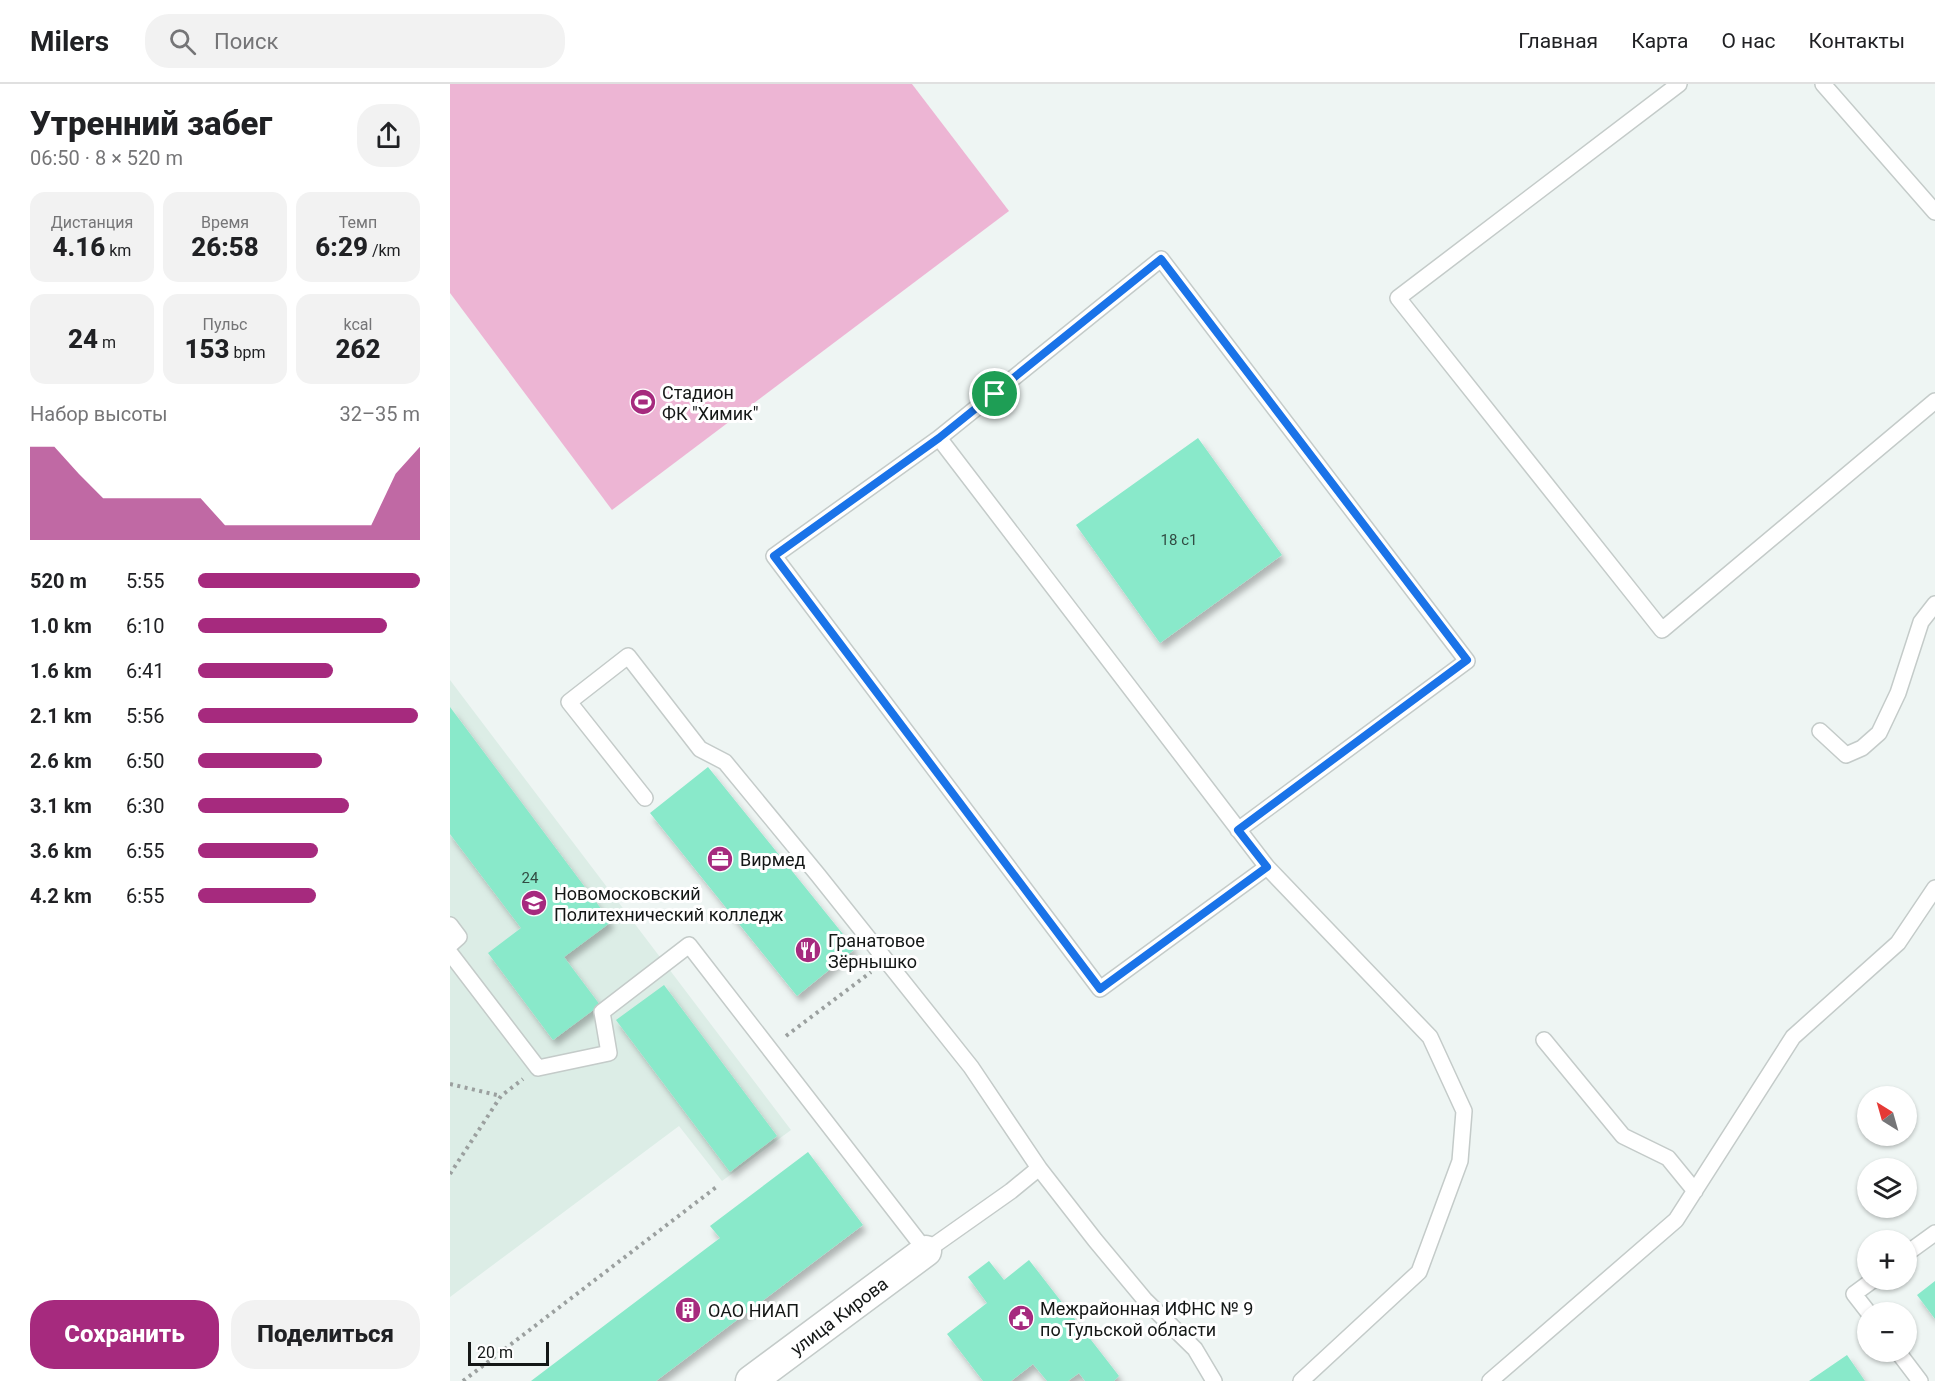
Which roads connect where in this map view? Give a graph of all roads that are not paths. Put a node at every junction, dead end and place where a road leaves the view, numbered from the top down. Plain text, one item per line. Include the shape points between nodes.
1 (1679, 84) edge
2 (1823, 84) edge
3 (1935, 213) edge
4 (1935, 401) edge
5 (939, 438) junction
6 (1935, 604) edge
7 (1820, 731) dead end
8 (645, 798) dead end
9 (1238, 830) junction
10 (1267, 867) junction
11 (1935, 888) edge
12 (450, 925) edge
13 (450, 945) edge
14 (450, 953) edge
15 (1544, 1040) dead end
16 (1039, 1168) junction
17 (1695, 1191) junction
18 (1935, 1233) edge
19 (1917, 1246) edge
20 (926, 1251) junction
21 (1859, 1290) edge
22 (1861, 1302) edge
23 (1904, 1362) edge
24 (1914, 1379) edge
25 (751, 1381) edge
26 (1214, 1381) edge
27 (1301, 1381) edge
28 (1490, 1381) edge

1 - 4 lane via 1398,298 1662,630
2 - 3 lane
5 - 9 lane
5 - 9 lane via 1161,259 1467,660
5 - 10 lane via 774,556 1100,989
6 - 7 lane via 1921,622 1898,693 1880,733 1862,748 1846,754
8 - 16 lane via 569,702 628,656 700,749 725,762 886,960 971,1067
9 - 10 lane
10 - 27 lane via 1430,1037 1464,1111 1460,1161 1419,1272
11 - 17 lane via 1898,943 1793,1037
12 - 13 lane via 459,937
14 - 20 lane via 538,1068 609,1053 602,1012 689,945
15 - 17 lane via 1623,1136 1668,1158
16 - 20 lane
16 - 26 lane via 1145,1300 1195,1349
17 - 28 lane via 1676,1220
18 - 19 lane
20 - 25 street, улица Кирова
21 - 22 lane via 1854,1294
23 - 24 lane

